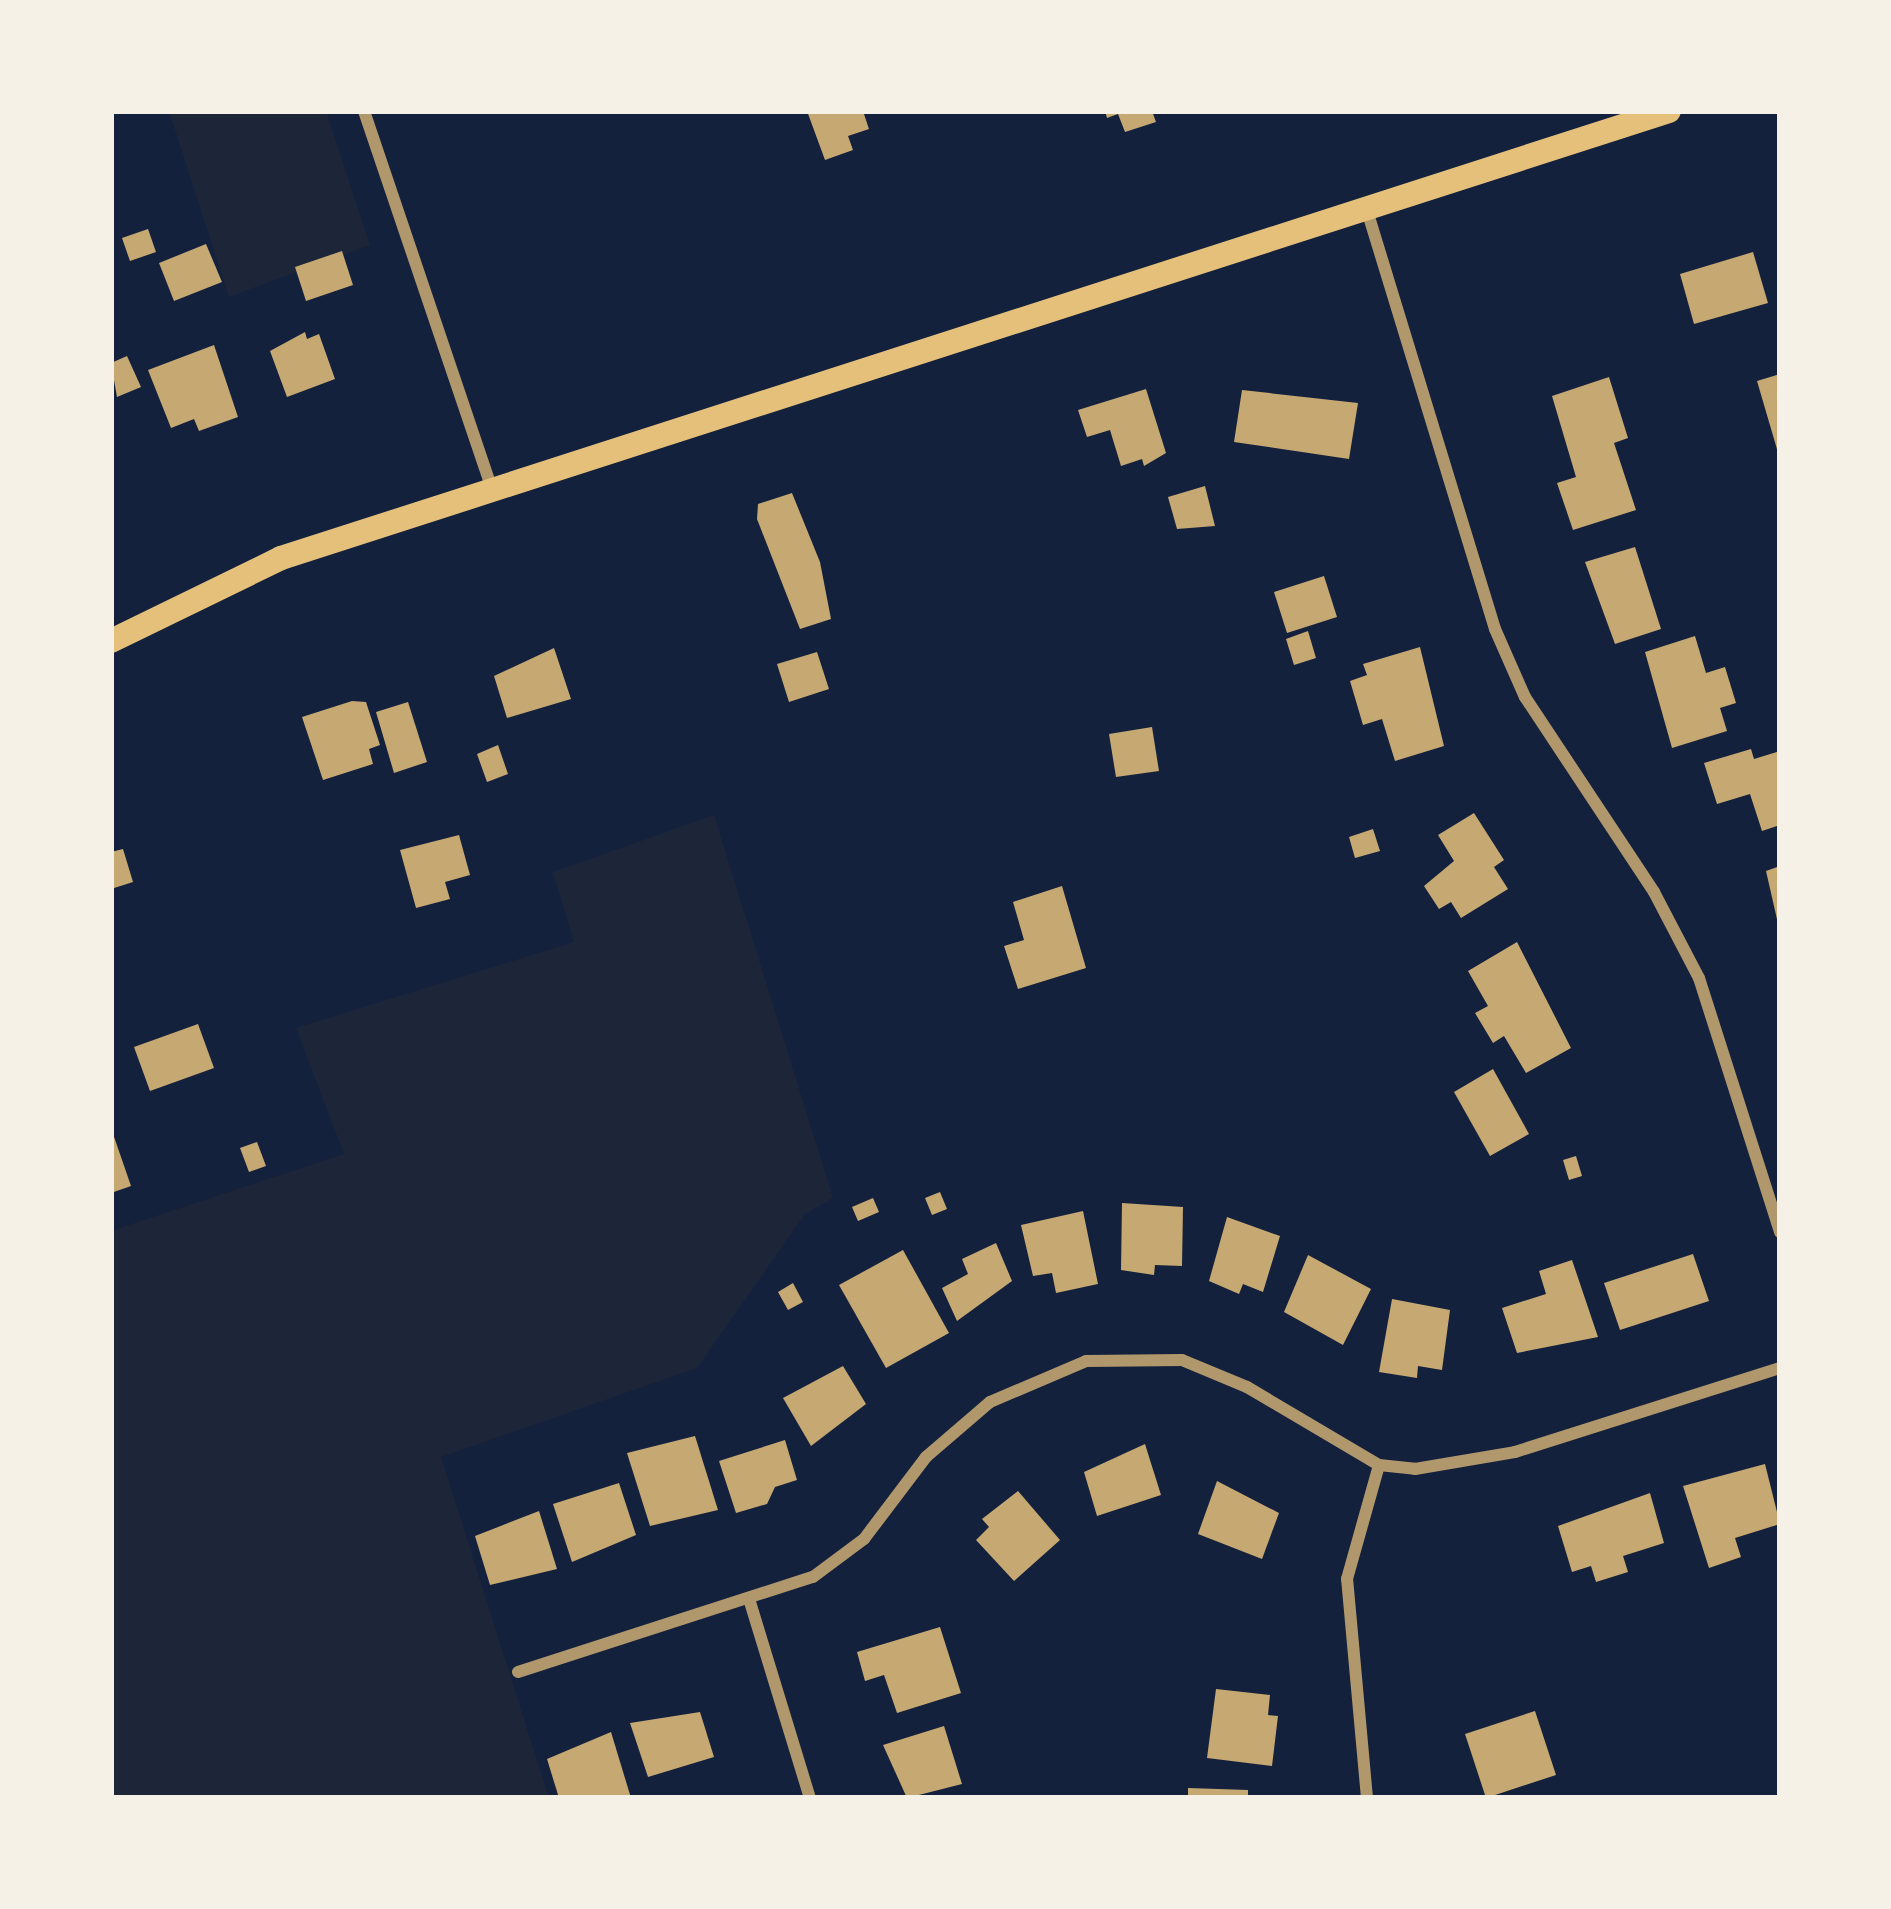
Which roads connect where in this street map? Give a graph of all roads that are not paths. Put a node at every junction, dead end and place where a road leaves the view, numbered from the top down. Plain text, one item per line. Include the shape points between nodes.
1 (364, 111) edge
2 (1669, 111) edge
3 (1366, 207) junction
4 (492, 489) junction
5 (111, 641) edge
6 (1780, 1232) edge
7 (1780, 1368) edge
8 (1379, 1465) junction
9 (750, 1602) junction
10 (518, 1672) dead end
11 (810, 1798) edge
12 (1367, 1798) edge

1 - 4 street
2 - 3 main road
3 - 4 main road
3 - 6 street via 1496,629 1525,697 1654,892 1700,978
4 - 5 main road via 281,558
7 - 8 street via 1515,1452 1415,1468
8 - 9 street via 1247,1387 1182,1360 1085,1360 990,1402 926,1457 864,1539 813,1577
8 - 12 street via 1347,1579
9 - 10 street
9 - 11 street

